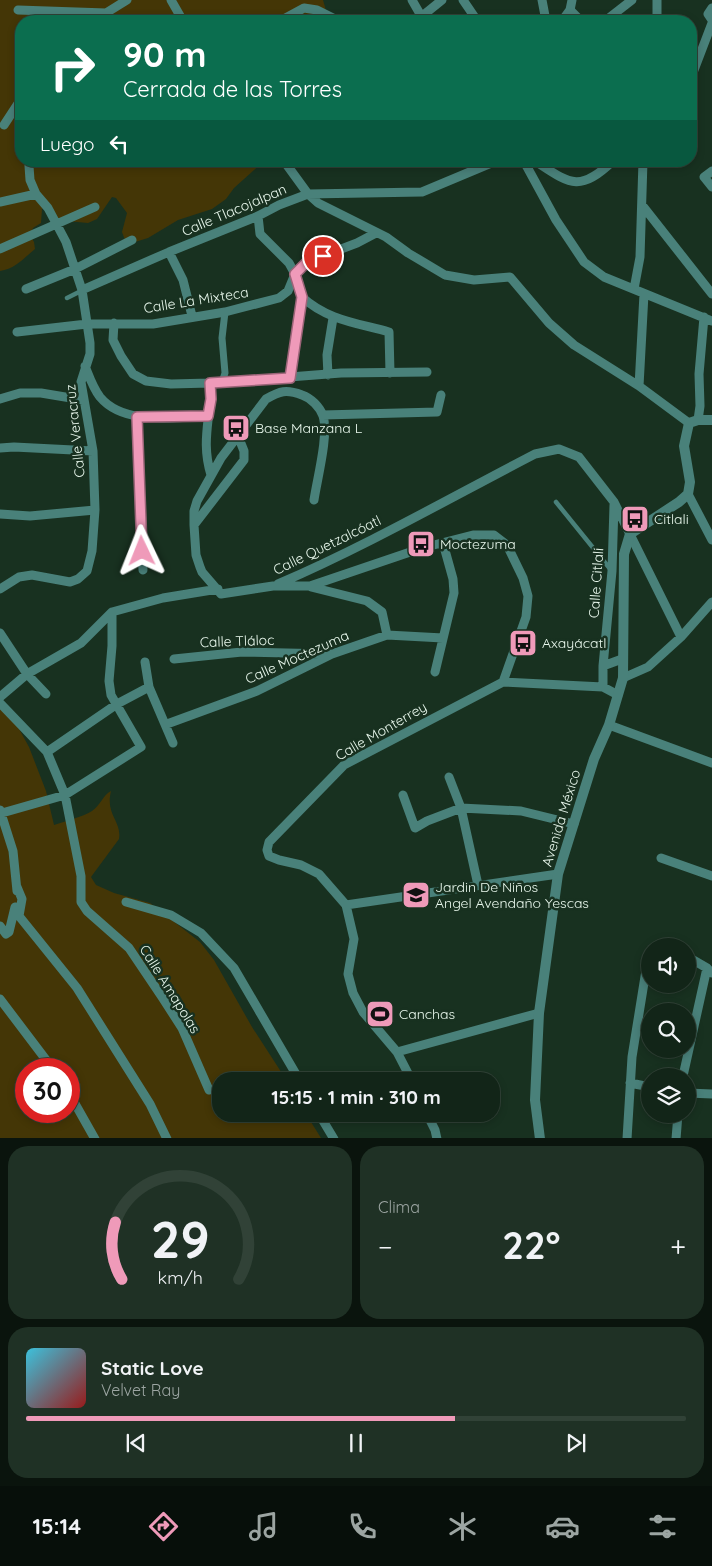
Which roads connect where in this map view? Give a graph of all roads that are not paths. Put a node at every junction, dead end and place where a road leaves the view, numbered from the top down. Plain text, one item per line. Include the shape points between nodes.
1 (127, 0) edge
2 (171, 0) edge
3 (412, 0) edge
4 (442, 0) edge
5 (463, 0) edge
6 (542, 0) edge
7 (572, 0) edge
8 (632, 0) edge
9 (657, 0) edge
10 (706, 0) edge
11 (712, 8) edge
12 (18, 10) dead end
13 (570, 10) junction
14 (180, 15) edge
15 (292, 15) edge
16 (327, 15) edge
17 (420, 15) edge
18 (426, 15) edge
19 (473, 15) edge
20 (545, 15) edge
21 (566, 15) edge
22 (575, 15) edge
23 (613, 15) edge
24 (657, 15) edge
25 (712, 21) edge
26 (697, 62) edge
27 (15, 107) edge
28 (1, 126) edge
29 (30, 167) edge
30 (288, 167) edge
31 (482, 167) edge
32 (527, 167) edge
33 (544, 167) edge
34 (607, 167) edge
35 (643, 167) edge
36 (712, 171) edge
37 (712, 187) edge
38 (36, 194) junction
39 (308, 194) junction
40 (0, 202) edge
41 (642, 205) junction
42 (95, 207) dead end
43 (258, 216) junction
44 (56, 224) junction
45 (376, 233) junction
46 (132, 240) dead end
47 (0, 250) edge
48 (169, 252) junction
49 (75, 269) junction
50 (295, 274) junction
51 (26, 289) dead end
52 (634, 289) junction
53 (82, 290) junction
54 (644, 294) junction
55 (712, 294) edge
56 (302, 297) junction
57 (67, 298) dead end
58 (225, 312) junction
59 (192, 316) junction
60 (333, 318) junction
61 (708, 319) edge
62 (87, 324) junction
63 (114, 324) junction
64 (17, 332) dead end
65 (85, 366) junction
66 (427, 372) dead end
67 (390, 373) junction
68 (328, 375) junction
69 (290, 378) junction
70 (270, 379) junction
71 (222, 382) junction
72 (210, 383) junction
73 (639, 386) junction
74 (441, 394) dead end
75 (0, 399) edge
76 (266, 399) junction
77 (83, 400) junction
78 (323, 415) junction
79 (208, 416) junction
80 (137, 417) junction
81 (712, 420) edge
82 (694, 421) junction
83 (238, 436) junction
84 (0, 448) edge
85 (93, 451) junction
86 (211, 475) junction
87 (688, 494) junction
88 (314, 500) dead end
89 (556, 502) dead end
90 (614, 502) junction
91 (95, 510) junction
92 (0, 514) edge
93 (194, 525) junction
94 (630, 534) junction
95 (712, 540) edge
96 (443, 543) junction
97 (143, 570) dead end
98 (612, 571) junction
99 (273, 586) junction
100 (310, 586) junction
101 (0, 589) edge
102 (218, 589) junction
103 (712, 602) edge
104 (112, 612) junction
105 (0, 633) edge
106 (388, 635) junction
107 (681, 637) junction
108 (443, 638) junction
109 (332, 654) junction
110 (174, 659) dead end
111 (622, 659) junction
112 (145, 662) dead end
113 (604, 666) junction
114 (435, 672) dead end
115 (27, 674) junction
116 (623, 678) junction
117 (503, 682) junction
118 (149, 687) junction
119 (603, 687) junction
120 (46, 694) dead end
121 (618, 695) junction
122 (0, 697) edge
123 (0, 703) edge
124 (117, 704) junction
125 (167, 724) junction
126 (609, 725) junction
127 (173, 743) dead end
128 (47, 752) junction
129 (712, 762) edge
130 (449, 777) dead end
131 (65, 794) junction
132 (403, 795) dead end
133 (461, 808) junction
134 (1, 812) edge
135 (574, 824) junction
136 (661, 858) dead end
137 (558, 874) junction
138 (712, 876) edge
139 (478, 885) junction
140 (17, 887) junction
141 (126, 902) dead end
142 (346, 905) junction
143 (0, 926) edge
144 (696, 962) edge
145 (709, 970) edge
146 (642, 993) edge
147 (0, 999) edge
148 (539, 1013) junction
149 (397, 1052) junction
150 (45, 1058) edge
151 (685, 1068) edge
152 (295, 1072) edge
153 (407, 1072) edge
154 (630, 1083) junction
155 (641, 1085) edge
156 (209, 1090) dead end
157 (696, 1093) edge
158 (712, 1094) edge
159 (80, 1111) edge
160 (324, 1122) edge
161 (431, 1122) edge
162 (677, 1123) edge
163 (96, 1138) edge
164 (167, 1138) edge
165 (334, 1138) edge
166 (437, 1138) edge
167 (540, 1138) edge
168 (627, 1138) edge
169 (676, 1138) edge

1 - 12 street via 106,13
2 - 14 street
3 - 17 street
4 - 18 street
5 - 19 street
6 - 20 street
7 - 13 street
8 - 23 street
9 - 24 street
10 - 11 street
11 - 25 street via 708,14
13 - 21 street
13 - 22 street
15 - 16 street via 304,8
25 - 26 street
27 - 28 street
29 - 38 street, Calle Veracruz via 30,180
30 - 39 street
31 - 39 street, Calle Tlacojalpan via 422,192
32 - 52 street via 584,262 604,277
33 - 34 street via 562,180 579,182 597,176
35 - 41 street
36 - 37 street via 704,177
38 - 40 street
38 - 44 street, Calle Veracruz
39 - 43 street, Calle Tlacojalpan
39 - 45 street via 318,203
41 - 52 street via 640,257
41 - 55 street
42 - 44 street
43 - 48 street, Calle Tlacojalpan
43 - 50 street via 260,234 289,263
44 - 47 street
44 - 49 street, Calle Veracruz
45 - 50 street, Calle La Mixteca via 307,262
45 - 73 street via 446,276 474,280 510,276 549,323 574,345
46 - 49 street
48 - 53 street, Calle Tlacojalpan
48 - 59 street via 183,280
49 - 51 street
49 - 53 street, Calle Veracruz
50 - 56 street
50 - 58 street, Calle La Mixteca via 288,291 279,298
52 - 54 street
53 - 57 lane, Calle Tlacojalpan
53 - 62 street, Calle Veracruz
54 - 61 street
54 - 73 street
56 - 60 street
56 - 69 street
58 - 59 street, Calle La Mixteca
58 - 71 street via 222,338 225,373
59 - 63 street, Calle La Mixteca via 153,324
60 - 67 street via 389,332
60 - 68 street via 327,355
61 - 82 street via 699,374 700,406
62 - 63 street, Calle La Mixteca
62 - 64 street, Calle La Mixteca
62 - 65 street, Calle Veracruz via 90,354
63 - 72 street via 114,340 133,374 146,381 171,384
65 - 77 street, Calle Veracruz via 81,382
65 - 80 street via 100,398 113,408
66 - 67 street
67 - 68 street
68 - 69 street
69 - 70 street
70 - 71 street
70 - 76 street
71 - 72 street
72 - 79 street
73 - 82 street
74 - 78 street via 437,412
75 - 77 street via 20,392
76 - 78 street via 286,391 304,396 315,403
76 - 83 street
77 - 85 street, Calle Veracruz
78 - 88 street via 325,438
79 - 80 street
79 - 86 street via 206,456
80 - 97 street
81 - 82 street
82 - 87 street via 684,446 690,482
83 - 86 street
83 - 93 street via 244,460
84 - 85 street
85 - 91 street, Calle Veracruz
86 - 93 street via 197,502
87 - 94 street
87 - 95 street
89 - 98 lane
90 - 94 street
90 - 98 street, Calle Citlali
90 - 99 street, Calle Quetzalcóatl via 579,457 559,449 535,454 371,540
91 - 92 street via 30,516
91 - 101 street, Calle Veracruz via 92,551 86,571 78,579 70,582 32,575 19,577
93 - 102 street via 200,567
94 - 107 street
94 - 111 street via 624,554
96 - 100 street, Calle Quetzalcóatl
96 - 108 street via 454,578 454,593
96 - 117 street, Calle Quetzalcóatl via 473,535 494,534 507,545 523,578 528,596 526,617
98 - 113 street, Calle Citlali
99 - 100 street, Calle Quetzalcóatl
99 - 102 street via 222,594
100 - 106 street via 367,601 382,612
102 - 104 street via 163,598
103 - 107 street
104 - 115 street via 82,643
104 - 124 street via 109,681 111,695
105 - 115 street
106 - 108 street, Calle Moctezuma
106 - 109 street, Calle Moctezuma
107 - 116 street via 648,667
108 - 114 street
109 - 110 street, Calle Tláloc via 242,652
109 - 125 street, Calle Moctezuma via 273,684
111 - 113 street
111 - 116 street, Avenida México
112 - 118 street
113 - 119 street
115 - 120 street
115 - 122 street
116 - 121 street, Avenida México
117 - 119 street
117 - 142 street, Calle Monterrey via 344,765 270,842 269,856 302,865 319,874
118 - 124 street
118 - 125 street
119 - 121 street
121 - 126 street, Avenida México
123 - 128 street, Calle Amapolas
124 - 128 street
124 - 131 street via 141,747
125 - 127 street
126 - 129 street
126 - 135 street, Avenida México via 594,759
128 - 131 street, Calle Amapolas
130 - 133 street
131 - 134 street
131 - 156 street, Calle Amapolas via 81,876 81,902 129,948 182,1028
132 - 133 street via 415,828
133 - 135 street via 521,811
133 - 139 street
134 - 140 street via 13,851
135 - 137 street, Avenida México
136 - 138 street
137 - 139 street
137 - 148 street, Avenida México
139 - 142 street
140 - 143 street via 11,929 6,934
140 - 164 street via 22,899 19,916 77,988 150,1104
141 - 152 street via 171,915 201,933 234,968
142 - 149 street, Calle Monterrey via 354,939 348,974 353,993 362,1012
144 - 145 street
145 - 151 street
146 - 154 street
147 - 150 street
148 - 149 street
148 - 167 street, Avenida México via 535,1100
149 - 153 street, Calle Monterrey
154 - 155 street
154 - 168 street
157 - 158 street
159 - 163 street
160 - 165 street
161 - 166 street
162 - 169 street

